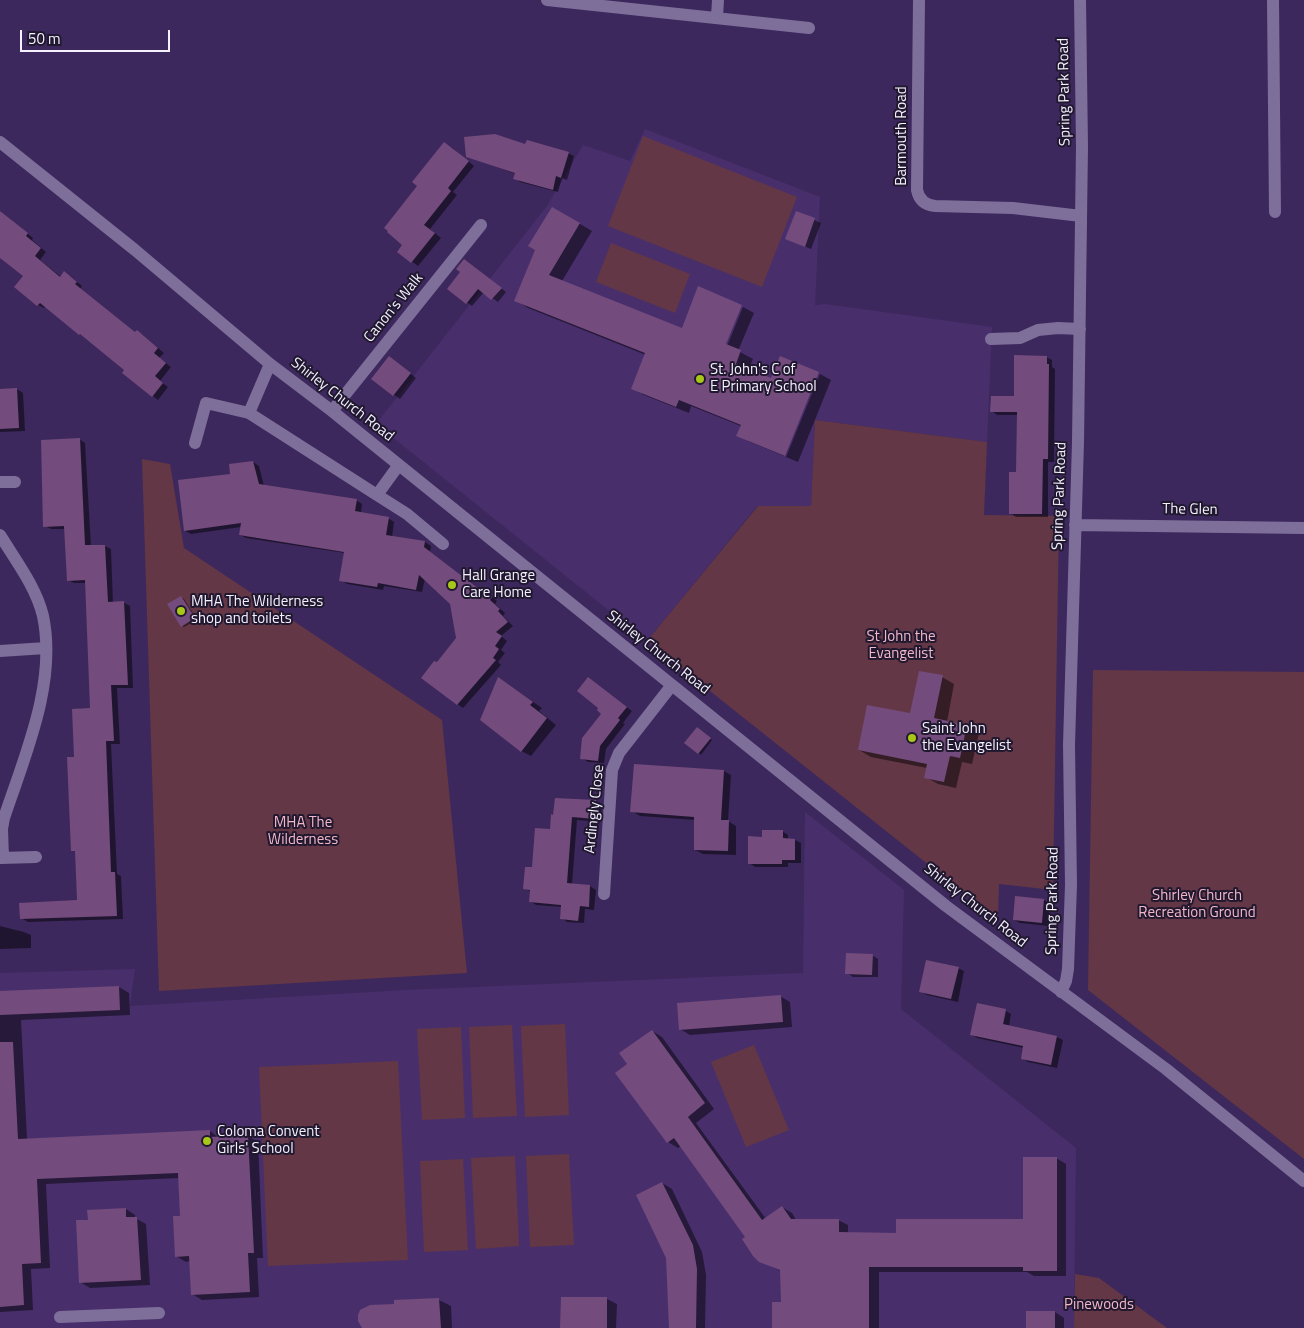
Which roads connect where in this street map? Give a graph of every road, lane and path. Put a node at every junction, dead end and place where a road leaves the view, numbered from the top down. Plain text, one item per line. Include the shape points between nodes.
1 (548, 0) edge
2 (718, 0) edge
3 (919, 0) edge
4 (1080, 0) edge
5 (1273, 0) edge
6 (717, 18) junction
7 (809, 28) dead end
8 (0, 142) edge
9 (1275, 212) dead end
10 (1080, 216) junction
11 (481, 225) dead end
12 (1080, 329) junction
13 (991, 339) dead end
14 (270, 364) junction
15 (332, 411) junction
16 (249, 413) junction
17 (196, 443) dead end
18 (398, 466) junction
19 (0, 482) edge
20 (15, 482) dead end
21 (377, 495) junction
22 (1075, 525) junction
23 (1304, 528) edge
24 (0, 535) edge
25 (443, 544) dead end
26 (46, 648) junction
27 (0, 651) edge
28 (672, 685) junction
29 (36, 857) dead end
30 (2, 858) edge
31 (604, 894) dead end
32 (1061, 992) junction
33 (1304, 1181) edge
34 (159, 1313) dead end
35 (60, 1317) dead end

1 - 6 street
2 - 6 street
3 - 10 street, Barmouth Road via 917,190 921,200 935,206 1014,208
4 - 10 street, Spring Park Road
5 - 9 street
6 - 7 street
8 - 14 street, Shirley Church Road
10 - 12 street, Spring Park Road
11 - 15 street, Canon's Walk
12 - 13 street via 1038,330 1020,338
12 - 22 street, Spring Park Road
14 - 15 street, Shirley Church Road
14 - 16 street
15 - 18 street, Shirley Church Road
16 - 17 street via 206,403
16 - 21 street
18 - 21 street
18 - 28 street, Shirley Church Road
19 - 20 street
21 - 25 street via 407,514
22 - 23 street, The Glen
22 - 32 street, Spring Park Road via 1069,745 1071,894 1068,969
24 - 26 street via 36,596 43,616
26 - 27 street
26 - 30 street via 44,687 4,818
28 - 31 street, Ardingly Close via 619,753 612,770
28 - 32 street, Shirley Church Road via 946,906
29 - 30 street
32 - 33 street, Shirley Church Road via 1166,1069
34 - 35 street

